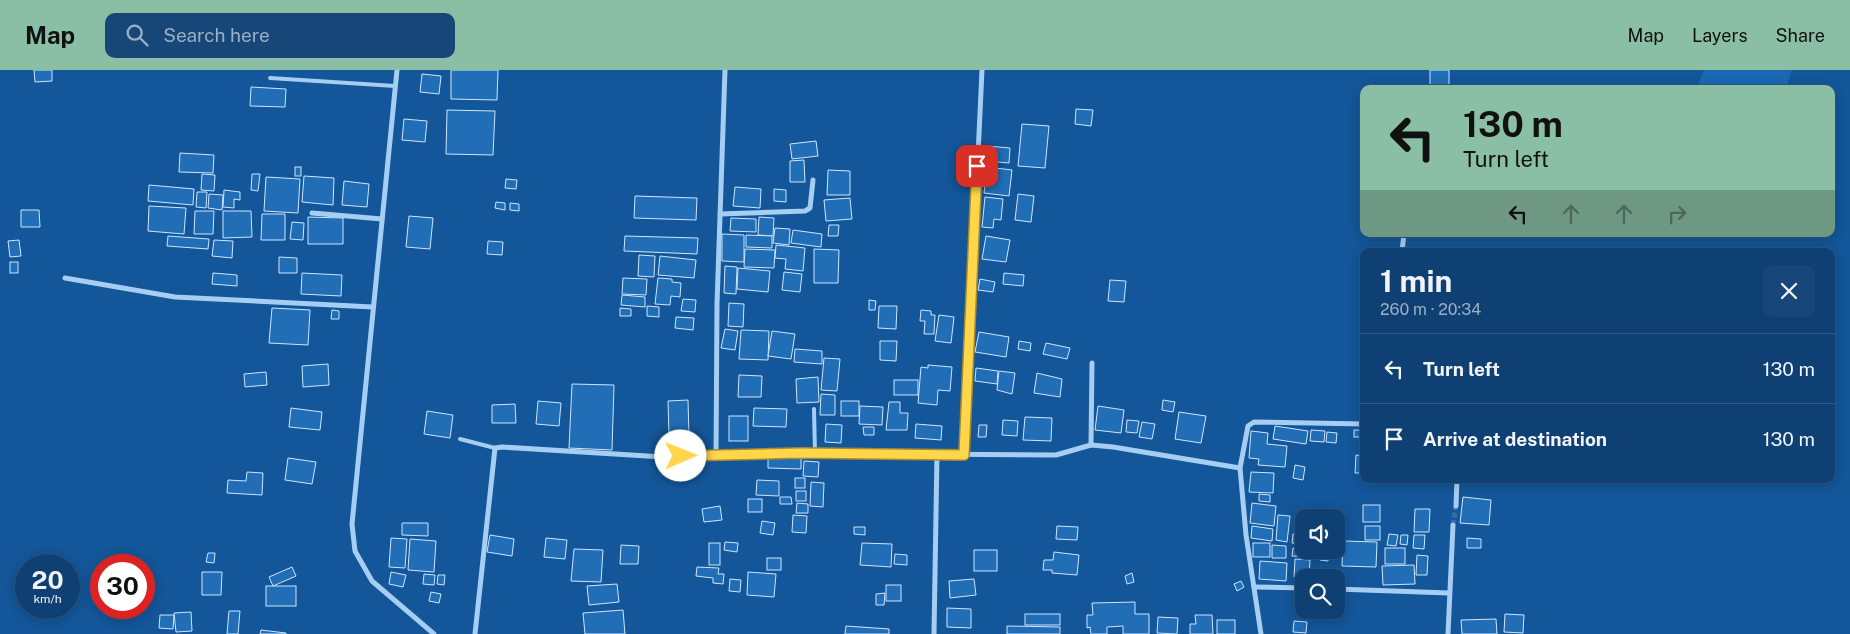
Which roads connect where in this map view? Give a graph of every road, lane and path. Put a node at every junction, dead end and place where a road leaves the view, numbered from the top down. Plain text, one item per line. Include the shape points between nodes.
1 (397, 70) edge
2 (725, 70) edge
3 (982, 70) edge
4 (270, 78) dead end
5 (395, 86) junction
6 (813, 180) dead end
7 (312, 213) dead end
8 (720, 214) junction
9 (382, 220) junction
10 (65, 278) dead end
11 (373, 307) junction
12 (1092, 363) dead end
13 (814, 409) dead end
14 (1360, 424) edge
15 (460, 439) dead end
16 (1092, 445) junction
17 (495, 448) junction
18 (815, 453) junction
19 (937, 454) junction
20 (964, 455) junction
21 (716, 456) junction
22 (1240, 468) junction
23 (1457, 483) edge
24 (1456, 506) tunnel mouth
25 (1453, 525) tunnel mouth
26 (1254, 587) junction
27 (1295, 588) edge
28 (1345, 589) edge
29 (1449, 592) junction
30 (434, 634) edge
31 (475, 634) edge
32 (934, 634) edge
33 (1261, 634) edge
34 (1448, 634) edge

1 - 5 street
2 - 8 street
3 - 20 street
4 - 5 lane
5 - 9 street
6 - 8 street via 810,208 805,211
7 - 9 street
8 - 21 street
9 - 11 street
10 - 11 street via 175,297
11 - 30 street via 352,524 355,551 372,581
12 - 16 street
13 - 18 lane
14 - 22 street via 1254,422 1248,426
15 - 17 lane
16 - 20 street via 1056,455
16 - 22 street
17 - 21 street via 663,457
17 - 31 street
18 - 19 street
18 - 21 street
19 - 20 street
19 - 32 street
22 - 26 street
23 - 24 street
25 - 29 street
26 - 27 street
26 - 33 street
28 - 29 street
29 - 34 street

